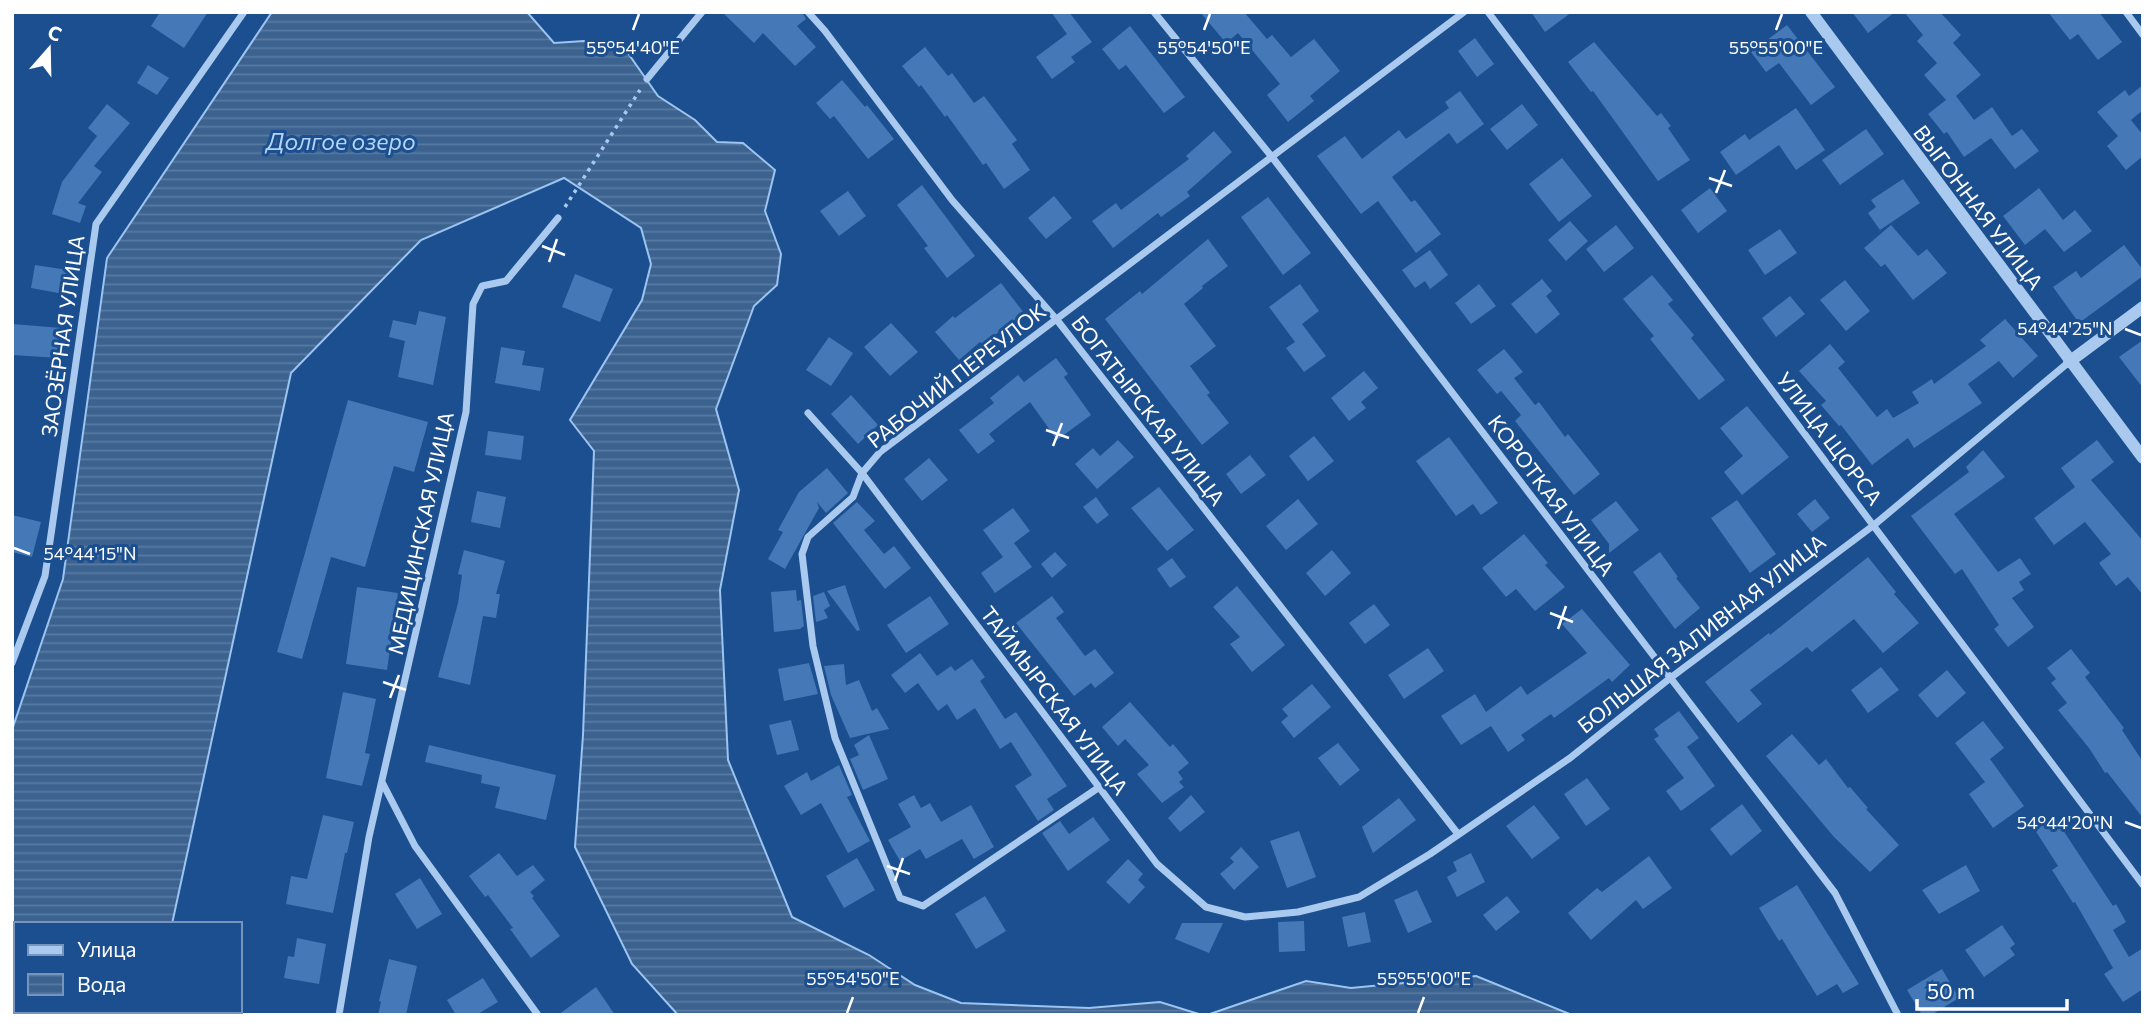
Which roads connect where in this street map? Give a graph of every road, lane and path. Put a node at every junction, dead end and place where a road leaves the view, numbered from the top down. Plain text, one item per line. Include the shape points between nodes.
1 (244, 12) edge
2 (702, 12) edge
3 (808, 12) edge
4 (1154, 12) edge
5 (1464, 12) edge
6 (1488, 12) edge
7 (1811, 12) edge
8 (2126, 12) edge
9 (2143, 35) edge
10 (648, 79) joint
11 (1272, 157) junction
12 (558, 218) joint
13 (2143, 307) edge
14 (1057, 320) junction
15 (2069, 362) junction
16 (808, 413) dead end
17 (2143, 458) edge
18 (862, 473) junction
19 (1874, 525) junction
20 (12, 663) edge
21 (1669, 679) junction
22 (382, 782) junction
23 (1098, 788) junction
24 (1458, 834) junction
25 (2143, 885) edge
26 (1245, 917) joint
27 (339, 1015) edge
28 (538, 1015) edge
29 (1898, 1015) edge

1 - 20 street, ЗАОЗЁРНАЯ УЛИЦА via 96,225 45,576
2 - 10 street
3 - 14 street, БОГАТЫРСКАЯ УЛИЦА via 952,200
4 - 11 street, КОРОТКАЯ УЛИЦА
5 - 11 street, РАБОЧИЙ ПЕРЕУЛОК
6 - 19 street, УЛИЦА ЩОРСА
7 - 15 street, ВЫГОННАЯ УЛИЦА
8 - 9 street
10 - 12 path
11 - 14 street, РАБОЧИЙ ПЕРЕУЛОК
11 - 21 street, КОРОТКАЯ УЛИЦА
12 - 22 street, МЕДИЦИНСКАЯ УЛИЦА via 506,281 482,286 473,304 466,412
13 - 15 street, БОЛЬШАЯ ЗАЛИВНАЯ УЛИЦА
14 - 18 street, РАБОЧИЙ ПЕРЕУЛОК via 880,452
14 - 24 street, БОГАТЫРСКАЯ УЛИЦА
15 - 17 street, ВЫГОННАЯ УЛИЦА
15 - 19 street, БОЛЬШАЯ ЗАЛИВНАЯ УЛИЦА
16 - 18 street, ТАЙМЫРСКАЯ УЛИЦА
18 - 23 street, ТАЙМЫРСКАЯ УЛИЦА
18 - 23 street, РАБОЧИЙ ПЕРЕУЛОК via 853,497 808,537 802,554 813,646 835,738 900,898 923,906
19 - 21 street, БОЛЬШАЯ ЗАЛИВНАЯ УЛИЦА
19 - 25 street, УЛИЦА ЩОРСА
21 - 24 street, БОЛЬШАЯ ЗАЛИВНАЯ УЛИЦА via 1570,758
21 - 29 street, КОРОТКАЯ УЛИЦА via 1835,893
22 - 27 street, МЕДИЦИНСКАЯ УЛИЦА
22 - 28 street via 415,846
23 - 26 street, ТАЙМЫРСКАЯ УЛИЦА via 1157,864 1206,906
24 - 26 street, БОЛЬШАЯ ЗАЛИВНАЯ УЛИЦА via 1359,897 1298,912

